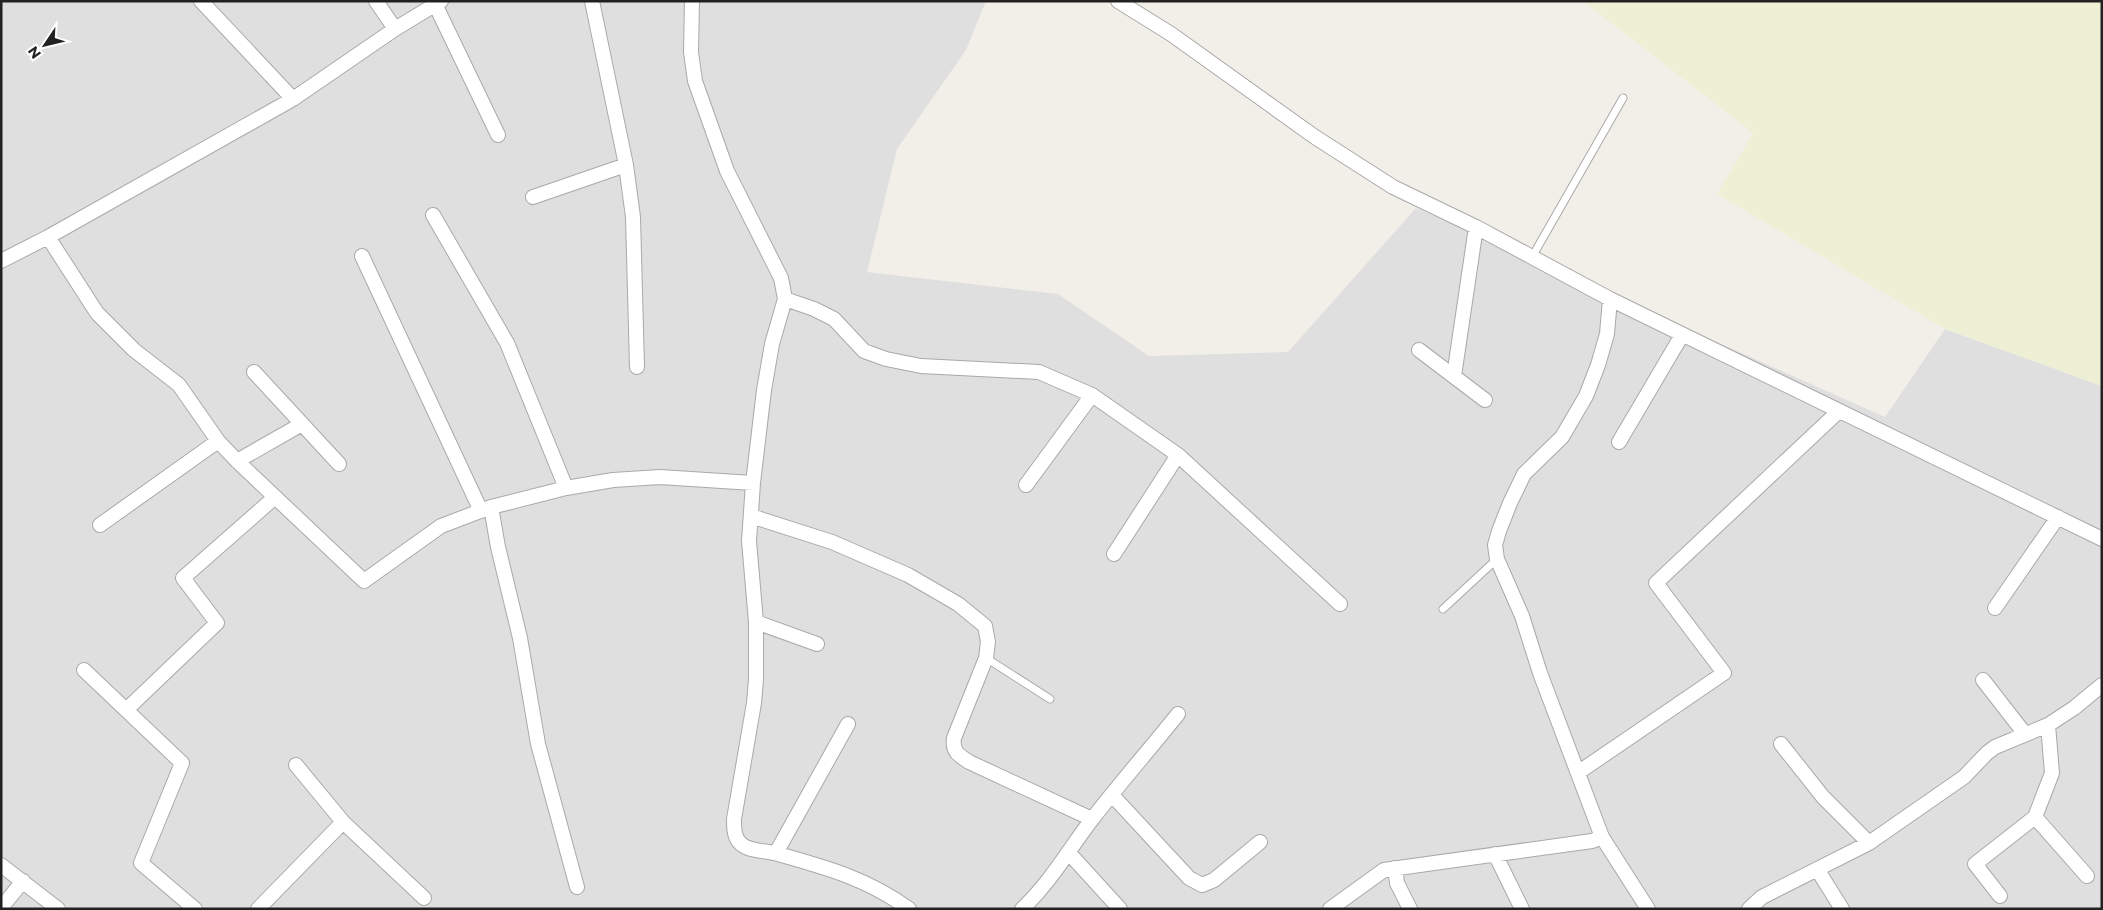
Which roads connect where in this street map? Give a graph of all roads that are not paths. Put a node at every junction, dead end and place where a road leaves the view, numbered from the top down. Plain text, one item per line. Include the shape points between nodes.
1 (201, 1) edge
2 (376, 1) edge
3 (592, 1) edge
4 (692, 1) edge
5 (1118, 1) edge
6 (438, 3) edge
7 (395, 29) junction
8 (1623, 98) dead end
9 (293, 99) junction
10 (498, 135) dead end
11 (626, 165) junction
12 (533, 198) dead end
13 (432, 215) dead end
14 (1476, 227) junction
15 (48, 237) junction
16 (362, 256) dead end
17 (1532, 258) junction
18 (1, 260) edge
19 (785, 299) junction
20 (1610, 299) junction
21 (1682, 335) junction
22 (1419, 350) dead end
23 (637, 368) dead end
24 (254, 372) dead end
25 (1454, 376) junction
26 (1092, 395) junction
27 (1485, 400) dead end
28 (1839, 411) junction
29 (302, 424) junction
30 (218, 441) junction
31 (1619, 442) dead end
32 (1178, 455) junction
33 (237, 462) junction
34 (340, 464) dead end
35 (753, 483) junction
36 (1026, 486) dead end
37 (566, 488) junction
38 (274, 498) junction
39 (486, 508) junction
40 (752, 516) junction
41 (2058, 517) junction
42 (100, 525) dead end
43 (2102, 539) edge
44 (1114, 554) dead end
45 (1497, 560) junction
46 (1340, 604) dead end
47 (1995, 608) dead end
48 (1443, 609) dead end
49 (756, 622) junction
50 (817, 644) dead end
51 (986, 658) junction
52 (84, 670) dead end
53 (1983, 680) dead end
54 (2102, 685) edge
55 (1050, 699) dead end
56 (126, 710) junction
57 (1178, 714) dead end
58 (848, 724) dead end
59 (2048, 725) junction
60 (2025, 734) junction
61 (1781, 744) dead end
62 (296, 765) dead end
63 (1579, 772) junction
64 (1112, 795) junction
65 (2035, 817) junction
66 (1092, 819) junction
67 (343, 822) junction
68 (1602, 837) junction
69 (1260, 842) dead end
70 (1869, 842) junction
71 (776, 853) junction
72 (1069, 853) junction
73 (1495, 854) junction
74 (1, 865) edge
75 (1395, 868) junction
76 (1817, 869) junction
77 (2087, 876) dead end
78 (23, 881) junction
79 (577, 887) dead end
80 (2000, 896) dead end
81 (424, 898) dead end
82 (1, 908) edge
83 (262, 908) edge
84 (58, 909) edge
85 (195, 909) edge
86 (909, 909) edge
87 (1022, 909) edge
88 (1120, 909) edge
89 (1330, 909) edge
90 (1410, 909) edge
91 (1522, 909) edge
92 (1648, 909) edge
93 (1749, 909) edge
94 (1842, 909) edge

1 - 9 street
2 - 7 street
3 - 11 street
4 - 19 street via 691,52 695,81 727,171 781,278
5 - 14 street via 1393,187
6 - 7 street
6 - 10 street
7 - 9 street
8 - 17 lane
9 - 15 street
11 - 12 street
11 - 23 street via 633,216
13 - 37 street via 508,343
14 - 17 street
14 - 25 street
15 - 18 street
15 - 30 street via 97,313 134,350 179,385
16 - 39 street
17 - 20 street
19 - 26 street via 834,319 864,351 886,359 921,366 1039,372
19 - 35 street via 772,344 764,390
20 - 21 street
20 - 45 street via 1607,334 1586,396 1562,437 1524,474 1499,531 1495,545
21 - 28 street
21 - 31 street
22 - 25 street
24 - 29 street
25 - 27 street
26 - 32 street
26 - 36 street
28 - 41 street
28 - 63 street via 1656,583 1724,673
29 - 33 street
29 - 34 street
30 - 33 street
30 - 42 street
32 - 44 street
32 - 46 street
33 - 38 street
35 - 37 street via 660,477
35 - 40 street
37 - 39 street
38 - 39 street via 364,581 441,526
38 - 56 street via 183,578 217,623
39 - 79 street via 520,638 538,744
40 - 49 street via 749,541
40 - 51 street via 832,542 908,575 958,604 985,626
41 - 43 street
41 - 47 street
45 - 48 lane
45 - 63 street via 1522,616 1540,673
49 - 50 street
49 - 71 street via 754,703 734,833 746,848
51 - 55 lane
51 - 66 street via 954,738 957,754
52 - 56 street
53 - 60 street
54 - 59 street
56 - 85 street via 182,763 141,863
57 - 64 street
58 - 71 street
59 - 60 street
59 - 65 street via 2052,773
60 - 70 street via 1987,753 1964,777
61 - 70 street via 1823,797
62 - 67 street
63 - 68 street
64 - 66 street
64 - 69 street via 1189,878 1202,885 1214,880
65 - 77 street
65 - 80 street via 1975,864
66 - 72 street
67 - 81 street
67 - 83 street
68 - 73 street
68 - 92 street
70 - 76 street
71 - 86 street via 865,882
72 - 87 street
72 - 88 street
73 - 75 street
73 - 91 street
74 - 78 street
75 - 89 street via 1384,870
75 - 90 street via 1397,884
76 - 93 street via 1762,897
76 - 94 street
78 - 82 street
78 - 84 street

